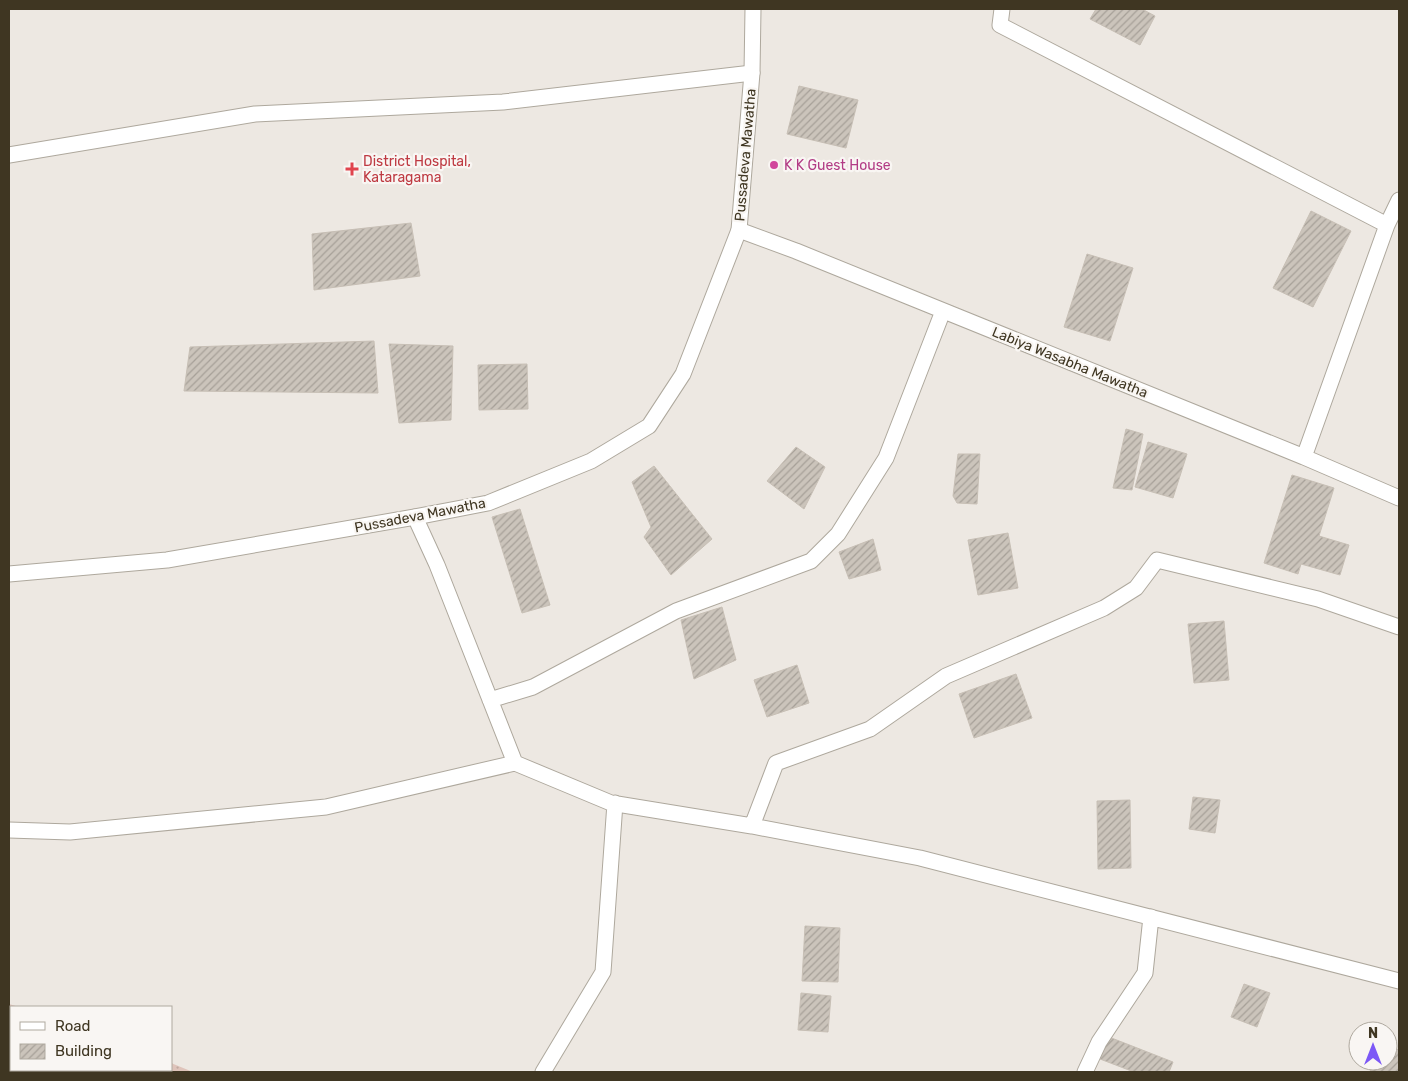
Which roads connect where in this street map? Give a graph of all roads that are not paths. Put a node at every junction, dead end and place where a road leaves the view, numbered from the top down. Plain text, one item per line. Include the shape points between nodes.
1 (753, 9) edge
2 (1002, 9) edge
3 (752, 74) junction
4 (9, 155) edge
5 (1399, 200) edge
6 (1387, 225) junction
7 (739, 230) junction
8 (944, 311) junction
9 (1304, 457) junction
10 (1399, 498) edge
11 (415, 518) junction
12 (9, 574) edge
13 (1399, 627) edge
14 (490, 700) junction
15 (515, 763) junction
16 (615, 804) junction
17 (752, 826) junction
18 (9, 830) edge
19 (1151, 917) junction
20 (1399, 981) edge
21 (543, 1072) edge
22 (1085, 1072) edge

1 - 3 street, Pussadeva Mawatha
2 - 6 street via 1000,25
3 - 4 street via 503,102 254,114
3 - 7 street, Pussadeva Mawatha
5 - 6 street
6 - 9 street
7 - 8 street, Labiya Wasabha Mawatha
7 - 11 street, Pussadeva Mawatha via 684,374 649,426 591,461 488,503
8 - 9 street, Labiya Wasabha Mawatha
8 - 14 street via 886,458 838,534 811,561 676,611 533,687
9 - 10 street, Labiya Wasabha Mawatha
11 - 12 street, Pussadeva Mawatha via 168,560
11 - 14 street
13 - 17 street via 1318,599 1157,560 1136,588 1104,608 946,676 870,729 776,763
14 - 15 street
15 - 16 street
15 - 18 street via 326,808 70,832
16 - 17 street
16 - 21 street via 603,972
17 - 19 street via 920,858
19 - 20 street
19 - 22 street via 1145,973 1099,1042

